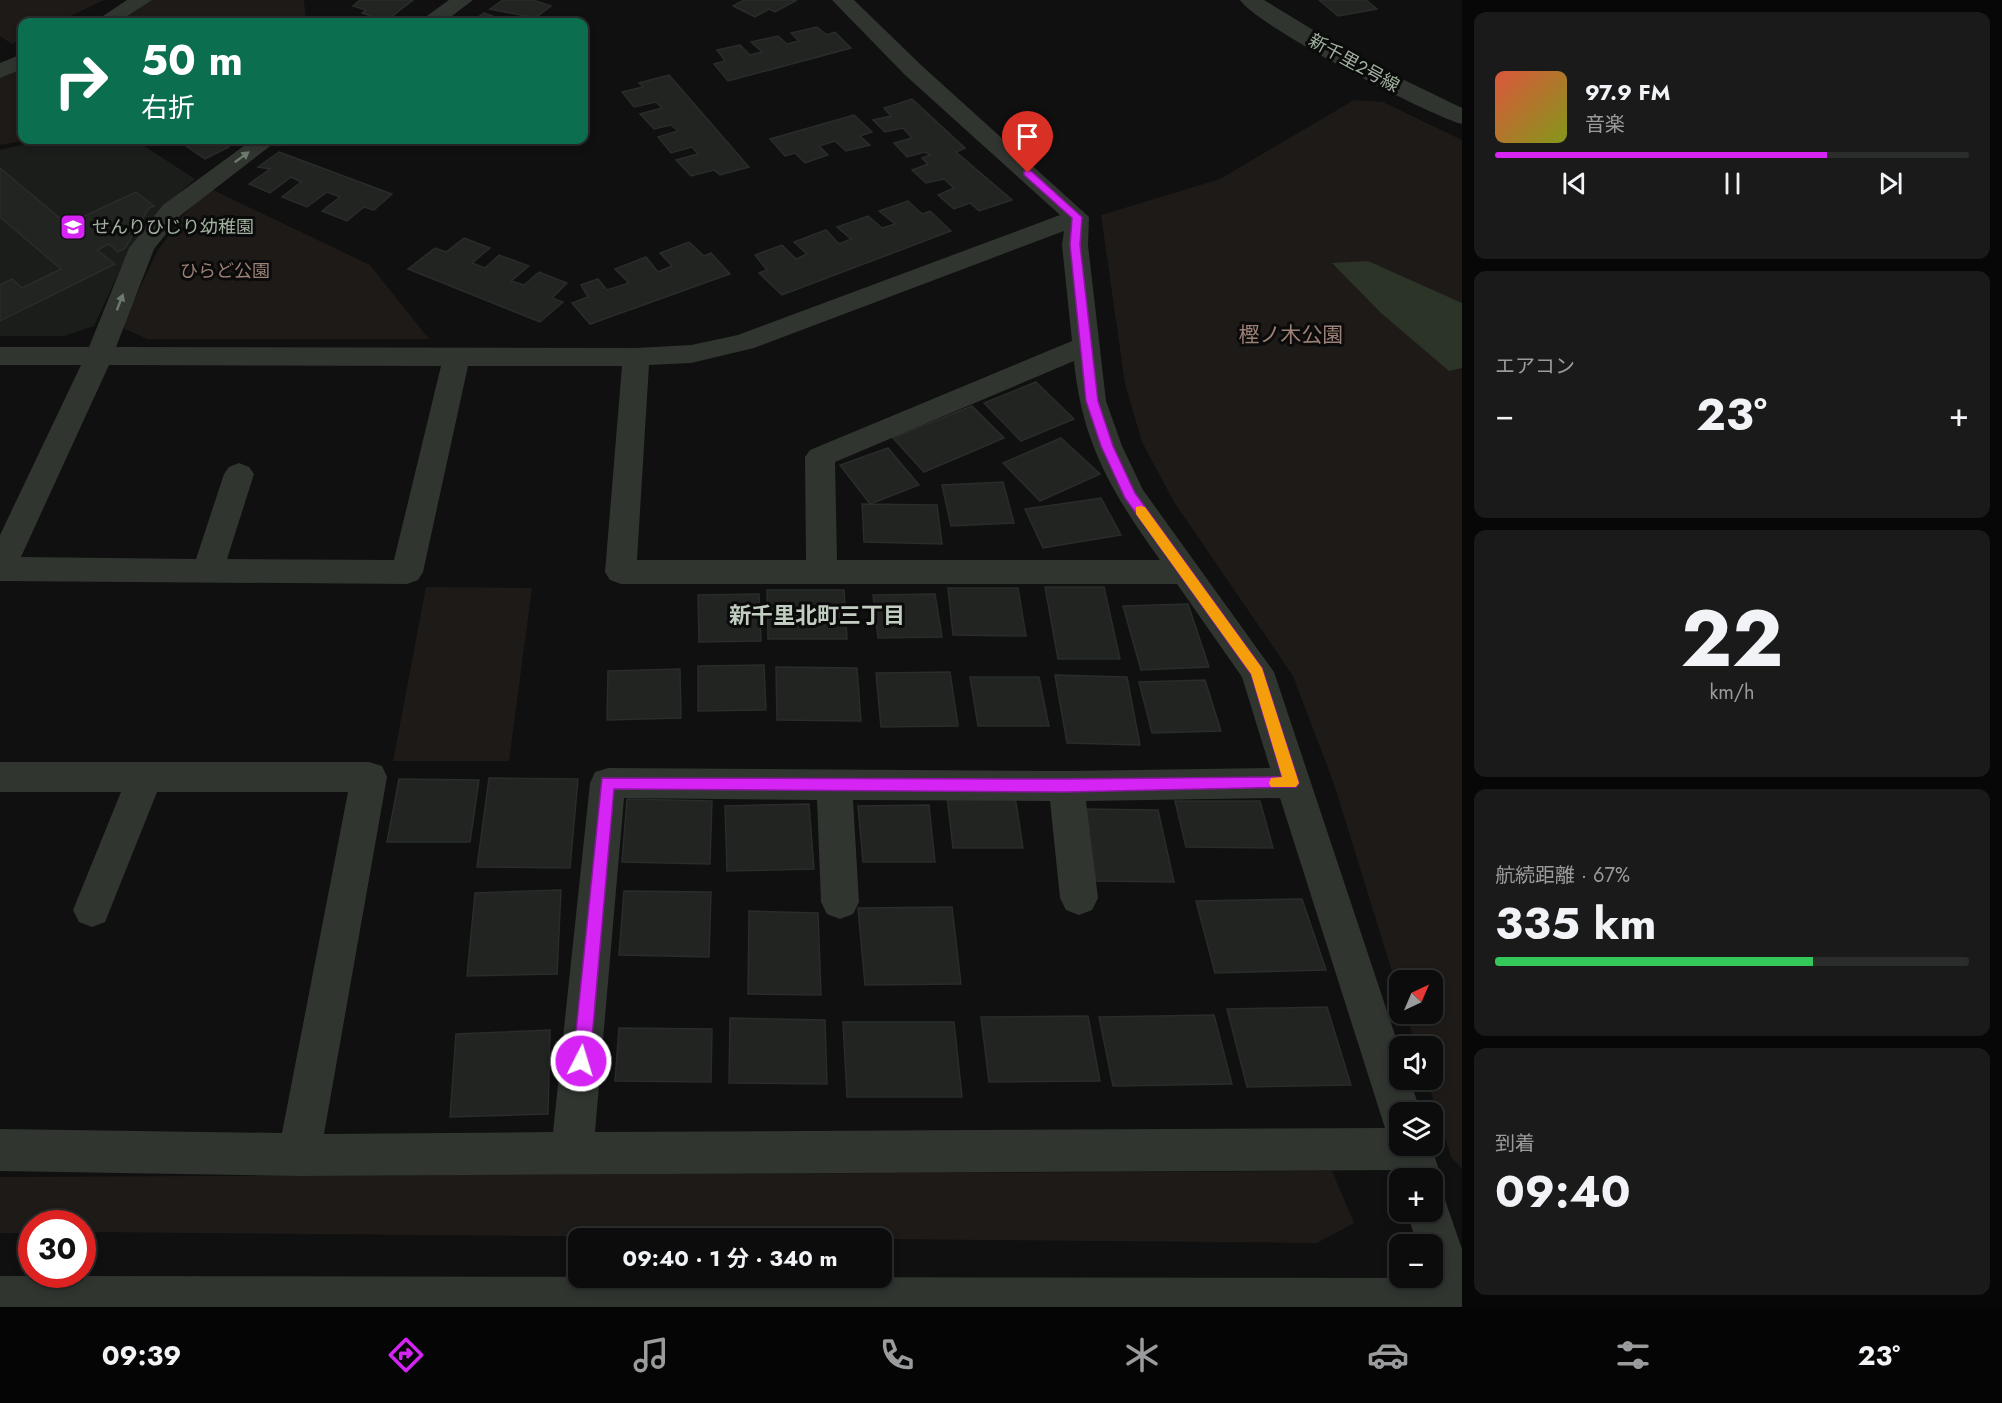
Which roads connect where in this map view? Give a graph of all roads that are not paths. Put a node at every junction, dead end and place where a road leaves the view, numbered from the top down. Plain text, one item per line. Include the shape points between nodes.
1 (142, 0) edge
2 (463, 0) edge
3 (842, 0) edge
4 (1250, 0) edge
5 (111, 18) edge
6 (437, 18) edge
7 (18, 63) edge
8 (0, 71) edge
9 (1462, 117) edge
10 (261, 144) edge
11 (1077, 217) junction
12 (1085, 346) junction
13 (0, 356) edge
14 (457, 356) junction
15 (99, 357) junction
16 (636, 357) junction
17 (238, 474) dead end
18 (0, 569) edge
19 (207, 572) junction
20 (822, 572) junction
21 (1185, 572) junction
22 (0, 777) edge
23 (145, 777) junction
24 (1291, 783) junction
25 (834, 784) junction
26 (1066, 786) junction
27 (1079, 898) dead end
28 (840, 902) dead end
29 (92, 910) dead end
30 (1395, 1102) edge
31 (1389, 1147) edge
32 (0, 1150) edge
33 (572, 1154) junction
34 (299, 1155) junction
35 (1432, 1222) edge
36 (0, 1299) edge
37 (1458, 1303) edge

1 - 5 street
2 - 6 street
3 - 11 street via 913,70
4 - 9 street, 新千里2号線 via 1287,26 1381,78
7 - 8 street
15 -> 10 street via 141,248 172,210
11 - 12 street via 1075,245
11 - 16 street via 744,342 691,354
12 - 20 street via 820,457
12 - 21 street via 1092,401 1107,446 1130,495
13 - 15 street
14 - 15 street
14 - 16 street
14 - 19 street via 407,572
15 - 18 street
16 - 20 street via 621,572
17 - 19 street
18 - 19 street
20 - 21 street
21 - 24 street via 1257,672
22 - 23 street
23 - 29 street
23 - 34 street via 369,777
24 - 26 street
24 - 30 street
25 - 26 street
25 - 28 street
25 - 33 street via 608,783
26 - 27 street
31 - 33 street
32 - 34 street
33 - 34 street
35 - 37 street
36 - 37 street

